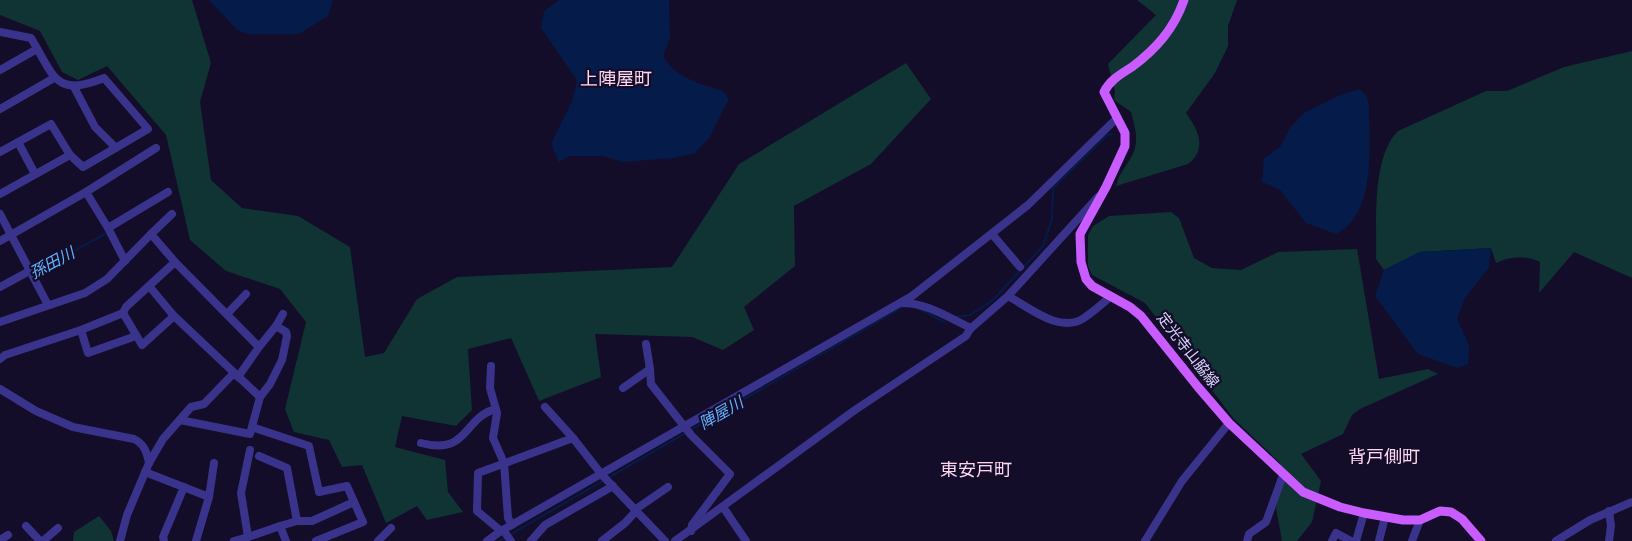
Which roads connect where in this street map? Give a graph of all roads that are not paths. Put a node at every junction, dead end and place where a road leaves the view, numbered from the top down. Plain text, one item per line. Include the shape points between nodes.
1 (1184, 0) edge
2 (0, 32) edge
3 (37, 49) junction
4 (0, 70) edge
5 (54, 78) junction
6 (74, 87) junction
7 (0, 109) edge
8 (1117, 118) junction
9 (18, 142) junction
10 (117, 148) junction
11 (156, 148) dead end
12 (0, 152) edge
13 (70, 155) junction
14 (35, 174) junction
15 (1106, 187) junction
16 (86, 192) junction
17 (168, 192) dead end
18 (0, 194) edge
19 (0, 214) edge
20 (172, 214) dead end
21 (108, 228) junction
22 (151, 234) junction
23 (992, 234) junction
24 (12, 235) junction
25 (0, 241) edge
26 (70, 249) dead end
27 (125, 261) junction
28 (175, 262) junction
29 (1020, 267) dead end
30 (31, 273) junction
31 (0, 286) edge
32 (149, 286) junction
33 (246, 294) dead end
34 (1008, 296) junction
35 (1110, 297) junction
36 (900, 303) junction
37 (48, 305) junction
38 (123, 313) junction
39 (227, 314) junction
40 (283, 314) dead end
41 (174, 316) junction
42 (0, 322) edge
43 (276, 326) junction
44 (971, 328) junction
45 (81, 330) junction
46 (136, 336) junction
47 (646, 344) dead end
48 (259, 347) junction
49 (0, 359) edge
50 (491, 366) dead end
51 (650, 369) junction
52 (236, 375) junction
53 (623, 388) dead end
54 (0, 389) edge
55 (260, 397) junction
56 (545, 407) dead end
57 (496, 409) junction
58 (180, 420) junction
59 (1229, 423) junction
60 (252, 427) junction
61 (687, 430) junction
62 (573, 438) junction
63 (421, 443) dead end
64 (250, 450) dead end
65 (260, 456) dead end
66 (149, 463) junction
67 (214, 463) dead end
68 (504, 463) junction
69 (145, 472) junction
70 (1283, 475) junction
71 (607, 480) junction
72 (184, 487) junction
73 (668, 487) dead end
74 (209, 497) junction
75 (354, 502) junction
76 (1632, 502) edge
77 (723, 507) junction
78 (636, 509) junction
79 (1609, 511) junction
80 (1364, 513) junction
81 (1385, 517) junction
82 (1419, 520) junction
83 (297, 521) junction
84 (512, 525) junction
85 (26, 526) dead end
86 (280, 526) junction
87 (58, 528) dead end
88 (391, 528) dead end
89 (691, 531) junction
90 (506, 534) edge
91 (8, 535) dead end
92 (248, 537) junction
93 (381, 539) edge
94 (0, 540) edge
95 (45, 540) edge
96 (120, 541) edge
97 (164, 541) edge
98 (196, 541) edge
99 (234, 541) edge
100 (286, 541) edge
101 (316, 541) edge
102 (488, 541) edge
103 (531, 541) edge
104 (602, 541) edge
105 (665, 541) edge
106 (675, 541) edge
107 (746, 541) edge
108 (1145, 541) edge
109 (1247, 541) edge
110 (1332, 541) edge
111 (1351, 541) edge
112 (1356, 541) edge
113 (1379, 541) edge
114 (1412, 541) edge
115 (1481, 541) edge
116 (1556, 541) edge
117 (1609, 541) edge

1 - 8 main road, 定光寺山脇線 via 1159,44 1107,86 1104,92
2 - 3 street via 31,38
3 - 4 street
3 - 5 street
5 - 6 street
5 - 7 street
6 - 10 street via 95,127
6 - 10 street via 104,78 148,129
8 - 15 main road, 定光寺山脇線 via 1125,133 1125,146
8 - 23 street via 1028,205
9 - 12 street
9 - 13 street via 51,124
9 - 14 street
10 - 13 street via 83,167
11 - 16 street
13 - 14 street
14 - 18 street
15 - 34 street
15 - 35 main road, 定光寺山脇線 via 1080,234 1080,251 1086,279
16 - 21 street
16 - 24 street
17 - 21 street
19 - 24 street
20 - 22 street
21 - 27 street
22 - 27 street
22 - 28 street
23 - 29 street
23 - 36 street
24 - 25 street
24 - 30 street
26 - 30 street
27 - 37 street via 85,293
28 - 32 street
28 - 39 street
30 - 31 street
30 - 37 street
32 - 38 street
32 - 41 street
33 - 39 street
34 - 35 street via 1059,323 1070,324 1083,319
34 - 44 street
35 - 59 main road, 定光寺山脇線 via 1142,316
36 - 44 street via 926,308
36 - 61 street
37 - 42 street
38 - 45 street
38 - 46 street
39 - 48 street
40 - 43 street
41 - 46 street via 142,345
41 - 52 street
43 - 48 street
43 - 55 street via 287,336 282,360
44 - 77 street via 966,336 855,410
45 - 46 street via 88,353
45 - 49 street
47 - 51 street
48 - 52 street
50 - 57 street via 490,388
51 - 53 street
51 - 61 street via 651,384
52 - 55 street
52 - 58 street via 204,404 191,407
54 - 66 street via 73,427 134,439 147,452
55 - 60 street
56 - 62 street
57 - 63 street via 487,411 459,440 446,446
57 - 68 street via 493,438
58 - 60 street via 250,434
58 - 66 street
59 - 70 main road, 定光寺山脇線
59 - 108 street via 1182,481
60 - 75 street via 309,446 319,492 347,486
61 - 71 street
61 - 89 street via 730,474
62 - 68 street
62 - 71 street
64 - 92 street via 241,494
65 - 83 street via 287,468
66 - 69 street
67 - 74 street
68 - 84 street via 508,518
68 - 90 street via 478,473 477,511
69 - 72 street
69 - 96 street
70 - 80 main road, 定光寺山脇線 via 1302,492
70 - 109 street via 1266,522
71 - 78 street
71 - 84 street
71 - 103 street via 545,525
72 - 74 street
72 - 97 street
73 - 78 street
74 - 98 street
75 - 83 street via 312,521
75 - 101 street via 363,522
76 - 79 street
77 - 89 street
77 - 107 street
78 - 104 street
78 - 105 street
79 - 116 street
79 - 117 street
80 - 81 main road, 定光寺山脇線
80 - 112 street
81 - 82 main road, 定光寺山脇線
81 - 113 street
82 - 114 street
82 - 115 main road, 定光寺山脇線 via 1440,511 1451,512
83 - 86 street
84 - 90 street
85 - 95 street
86 - 92 street
86 - 100 street
87 - 95 street
88 - 93 street
89 - 106 street
90 - 102 street
91 - 94 street
92 - 99 street
110 - 111 street via 1336,533

